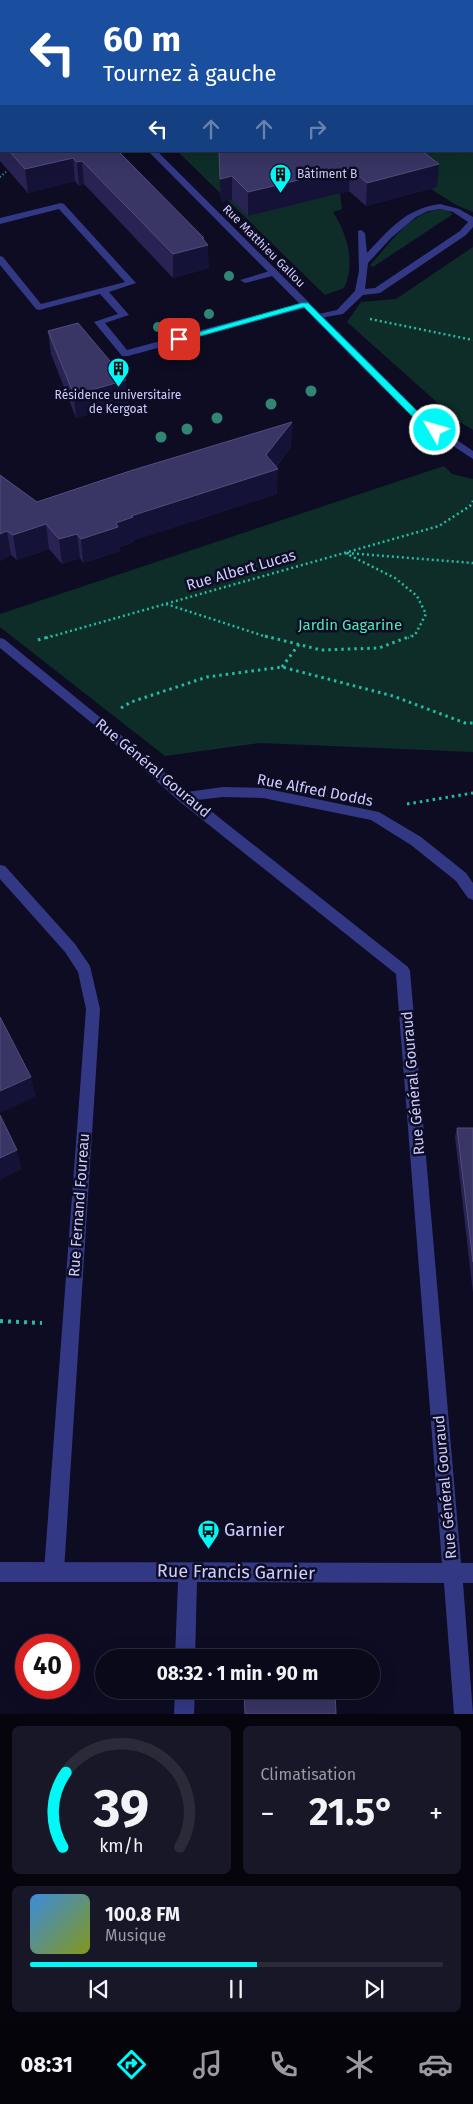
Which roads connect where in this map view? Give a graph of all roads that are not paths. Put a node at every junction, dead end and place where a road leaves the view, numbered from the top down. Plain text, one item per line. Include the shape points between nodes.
1 (153, 152) edge
2 (0, 221) edge
3 (473, 221) edge
4 (361, 233) dead end
5 (0, 259) edge
6 (364, 262) junction
7 (273, 273) junction
8 (245, 280) dead end
9 (102, 290) junction
10 (360, 292) junction
11 (305, 304) junction
12 (317, 317) junction
13 (473, 456) edge
14 (4, 645) edge
15 (184, 797) junction
16 (0, 870) edge
17 (473, 894) edge
18 (54, 1571) junction
19 (188, 1571) junction
20 (0, 1572) edge
21 (473, 1573) edge
22 (452, 1574) junction
23 (185, 1649) edge
24 (185, 1699) edge
25 (184, 1714) edge
26 (464, 1714) edge

1 - 7 street, Rue Matthieu Gallou
2 - 9 street via 61,206 131,283
3 - 6 street via 446,206 429,206 415,212
3 - 10 street via 463,233 377,291
4 - 6 street
5 - 9 street via 39,308
6 - 10 street
7 - 8 street
7 - 11 street, Rue Matthieu Gallou
9 - 11 street via 124,315 99,322 125,354
10 - 12 street via 340,312
11 - 12 street, Rue Matthieu Gallou
12 - 13 street, Rue Matthieu Gallou via 422,421
14 - 15 street, Rue Général Gouraud
15 - 17 street, Rue Alfred Dodds via 223,792 263,793 374,816 424,847 461,877
15 - 22 street, Rue Général Gouraud via 404,971
16 - 18 street, Rue Fernand Foureau via 70,948 85,970 93,1009
18 - 19 street, Rue Francis Garnier
18 - 20 street, Rue Francis Garnier
19 - 22 street, Rue Francis Garnier
19 - 23 street
21 - 22 street, Rue Francis Garnier
22 - 26 street, Rue Général Gouraud
24 - 25 street

